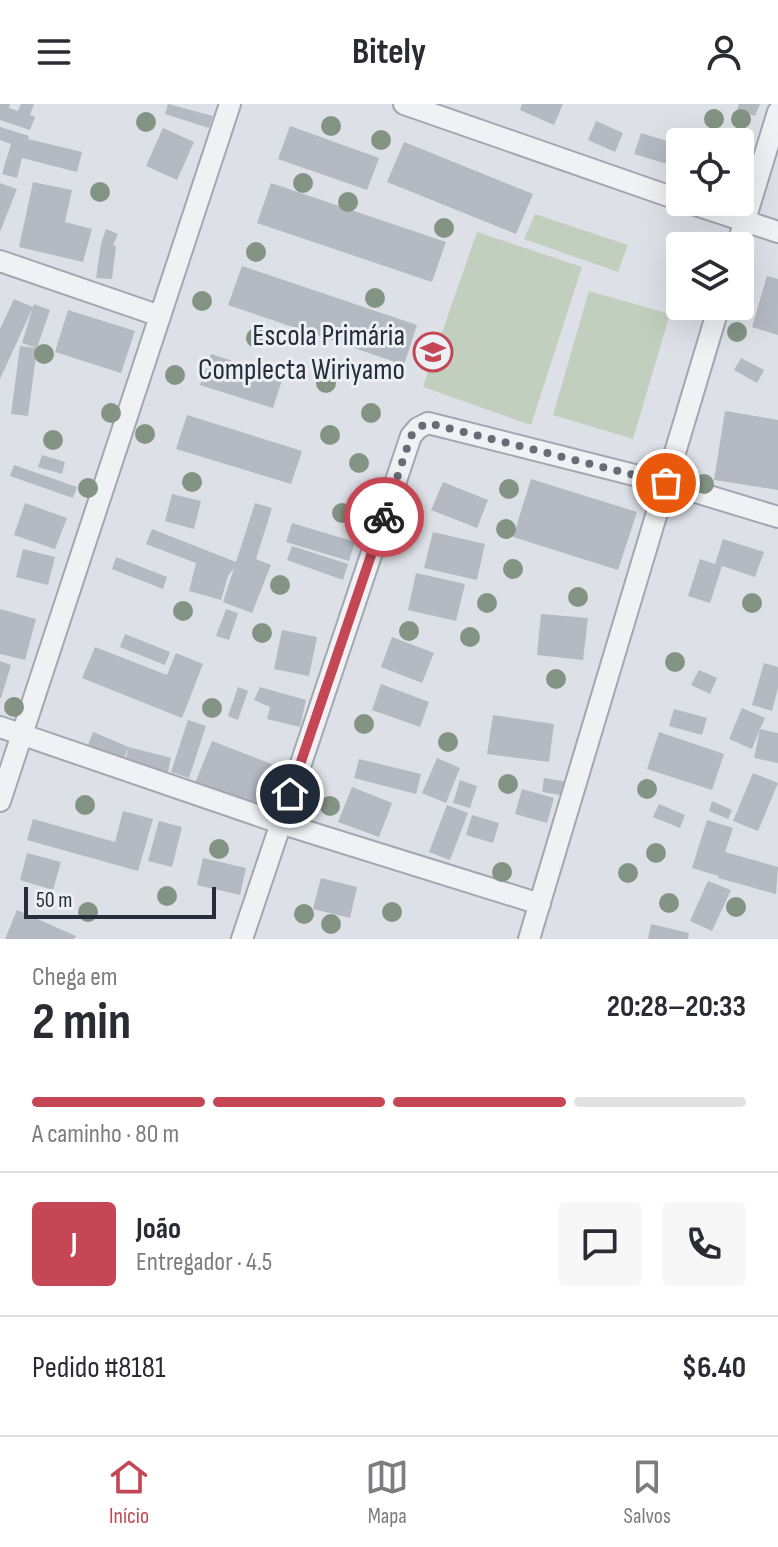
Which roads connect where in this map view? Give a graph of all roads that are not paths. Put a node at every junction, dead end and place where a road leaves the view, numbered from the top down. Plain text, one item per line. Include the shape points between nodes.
1 (230, 104) edge
2 (404, 104) edge
3 (778, 112) edge
4 (666, 195) edge
5 (727, 216) edge
6 (744, 222) junction
7 (741, 232) edge
8 (778, 232) edge
9 (0, 261) edge
10 (160, 316) junction
11 (715, 320) edge
12 (666, 483) junction
13 (778, 517) edge
14 (0, 727) edge
15 (22, 735) junction
16 (0, 801) edge
17 (280, 823) junction
18 (540, 904) junction
19 (242, 939) edge
20 (529, 939) edge

1 - 10 street
2 - 4 street
3 - 6 street
5 - 6 street
6 - 7 street
6 - 8 street
9 - 10 street
10 - 15 street
11 - 12 street
12 - 13 street
12 - 17 street via 428,423 418,428
12 - 18 street
14 - 15 street
15 - 16 street
15 - 17 street
17 - 18 street
17 - 19 street
18 - 20 street

